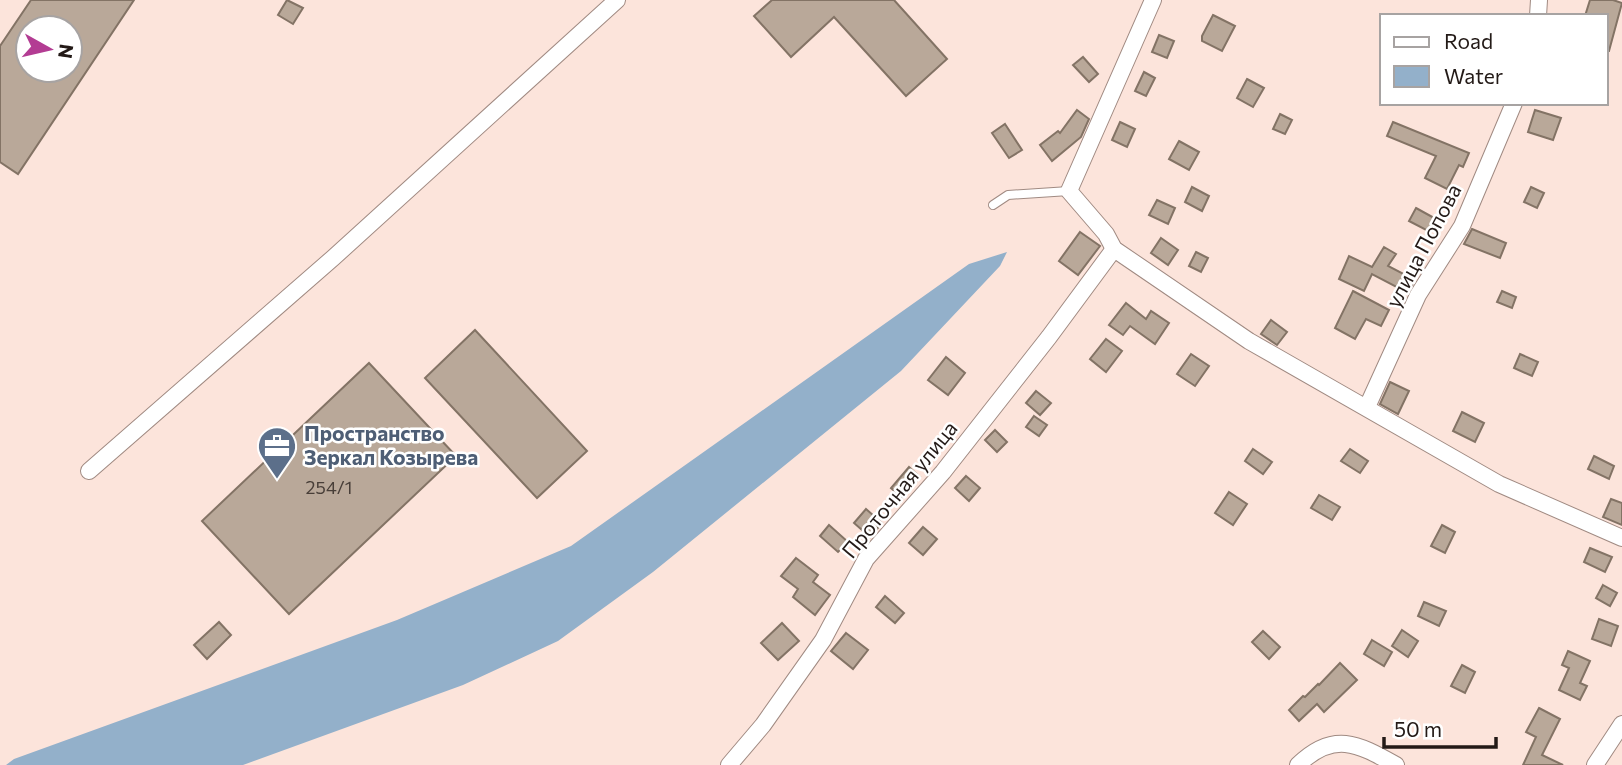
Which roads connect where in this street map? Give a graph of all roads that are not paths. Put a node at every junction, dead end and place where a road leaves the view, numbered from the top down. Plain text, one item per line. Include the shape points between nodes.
1 (617, 0) edge
2 (1153, 0) edge
3 (1513, 105) edge
4 (1069, 191) junction
5 (993, 205) dead end
6 (1114, 249) junction
7 (1367, 407) junction
8 (89, 471) dead end
9 (1622, 538) edge
10 (1622, 724) edge
11 (729, 765) edge
12 (1298, 765) edge
13 (1396, 765) edge
14 (1595, 765) edge

1 - 8 street
2 - 4 street
3 - 7 street, улица Попова via 1462,226 1418,295
4 - 5 lane via 1008,195
4 - 6 street
6 - 7 street via 1249,341
6 - 11 street, Проточная улица via 943,472 866,559 823,640
7 - 9 street via 1499,484
10 - 14 street
12 - 13 street via 1329,743 1361,746

